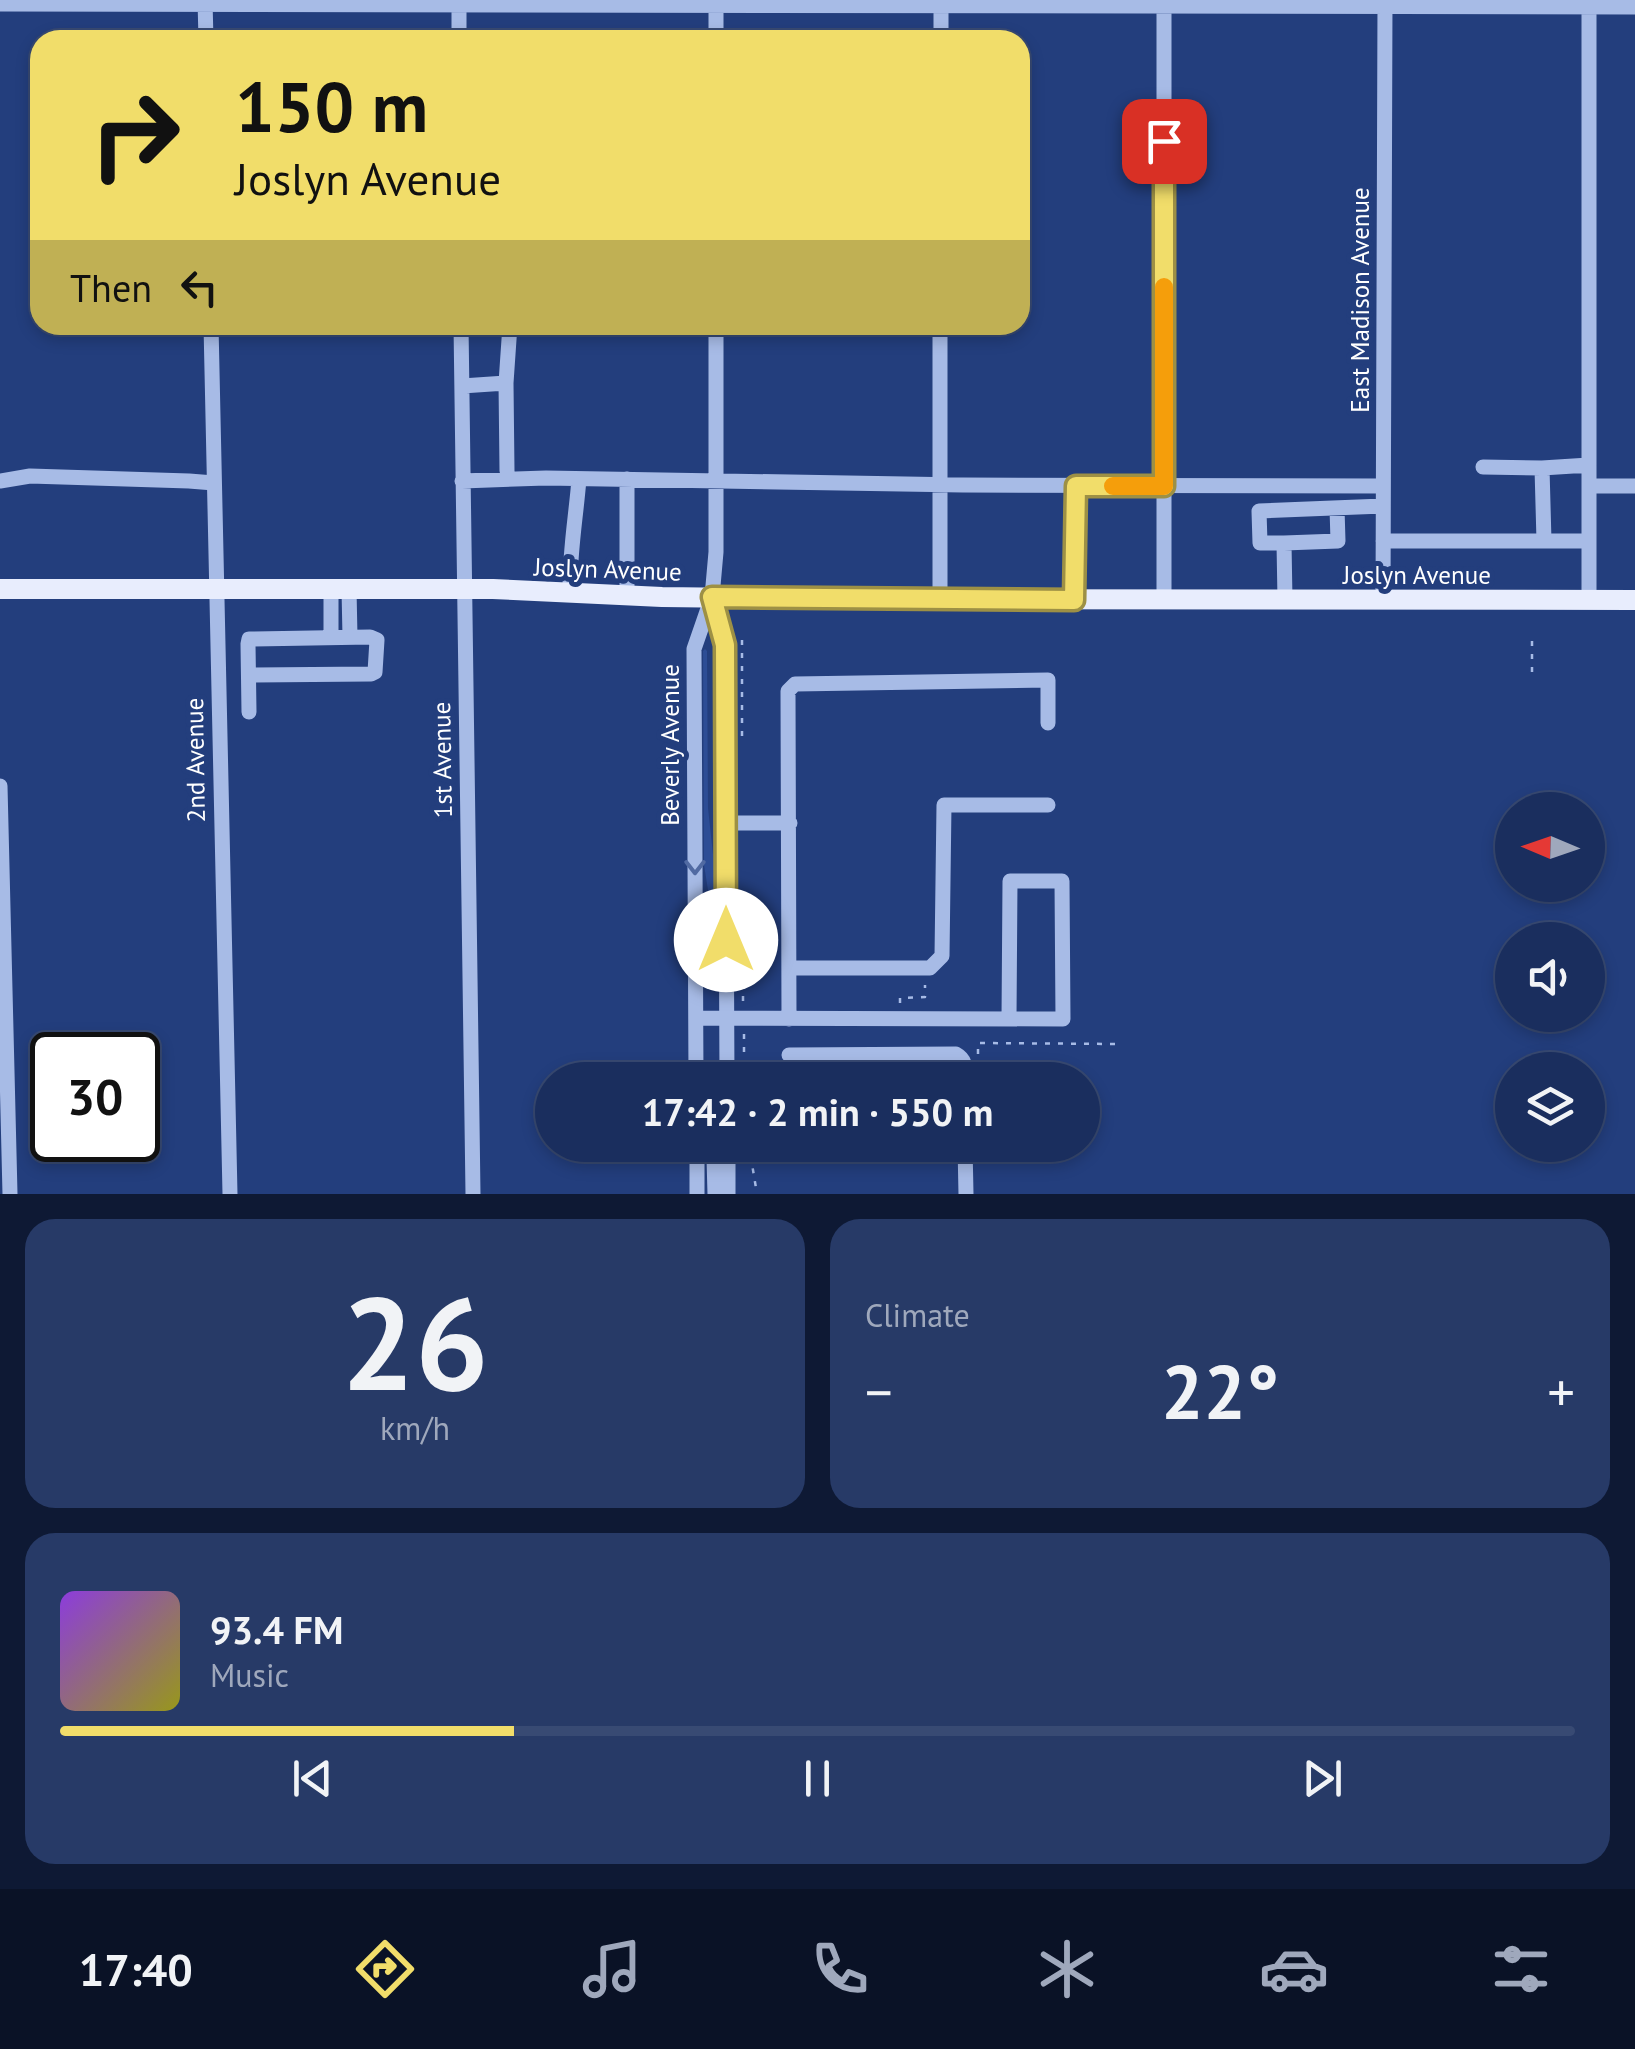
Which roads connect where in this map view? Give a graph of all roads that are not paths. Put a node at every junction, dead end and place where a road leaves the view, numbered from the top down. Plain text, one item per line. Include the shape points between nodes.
1 (205, 2) edge
2 (459, 2) edge
3 (716, 3) edge
4 (940, 3) edge
5 (1164, 3) edge
6 (1385, 3) edge
7 (1589, 3) edge
8 (0, 4) edge
9 (1635, 7) edge
10 (206, 30) edge
11 (459, 30) edge
12 (716, 30) edge
13 (940, 30) edge
14 (211, 335) edge
15 (461, 335) edge
16 (509, 335) edge
17 (716, 335) edge
18 (940, 335) edge
19 (506, 384) junction
20 (462, 386) junction
21 (1589, 465) junction
22 (1483, 468) dead end
23 (1542, 468) junction
24 (507, 471) dead end
25 (579, 478) junction
26 (627, 479) junction
27 (716, 480) junction
28 (0, 481) edge
29 (462, 481) junction
30 (214, 484) junction
31 (940, 485) junction
32 (1076, 486) junction
33 (1164, 486) junction
34 (1383, 486) junction
35 (1589, 486) junction
36 (1635, 486) edge
37 (1383, 506) junction
38 (1338, 508) junction
39 (1383, 541) junction
40 (1544, 541) junction
41 (1589, 542) junction
42 (1284, 543) junction
43 (0, 589) edge
44 (216, 589) junction
45 (340, 589) junction
46 (464, 589) junction
47 (570, 593) junction
48 (627, 595) junction
49 (712, 597) junction
50 (940, 599) junction
51 (1074, 600) junction
52 (1164, 600) junction
53 (1285, 600) junction
54 (1382, 600) junction
55 (1589, 600) junction
56 (1635, 600) edge
57 (331, 637) junction
58 (350, 637) junction
59 (218, 667) junction
60 (248, 671) junction
61 (249, 712) dead end
62 (1048, 722) dead end
63 (0, 786) edge
64 (1048, 804) dead end
65 (790, 823) junction
66 (726, 824) junction
67 (790, 968) junction
68 (696, 1018) junction
69 (1009, 1018) junction
70 (735, 1019) junction
71 (790, 1019) junction
72 (790, 1056) dead end
73 (696, 1062) edge
74 (729, 1062) edge
75 (964, 1062) edge
76 (696, 1162) edge
77 (714, 1162) edge
78 (728, 1162) edge
79 (965, 1162) edge
80 (10, 1194) edge
81 (230, 1194) edge
82 (473, 1194) edge
83 (697, 1194) edge
84 (715, 1194) edge
85 (728, 1194) edge
86 (966, 1194) edge

1 - 2 street
1 - 8 street
1 - 10 street
2 - 3 street
2 - 11 street
3 - 4 street
3 - 12 street
4 - 5 street
4 - 13 street
5 - 6 street
5 - 33 street
6 - 7 street
6 - 34 street, East Madison Avenue
7 - 9 street
7 - 21 street
14 - 30 street, 2nd Avenue
15 - 20 street, 1st Avenue
16 - 19 street
17 - 27 street
18 - 31 street
19 - 20 street
19 - 24 street
20 - 29 street, 1st Avenue
21 - 23 street
21 - 35 street
22 - 23 street
23 - 40 street
25 - 26 street
25 - 29 street
25 - 47 street
26 - 27 street
26 - 48 street
27 - 31 street
27 - 49 street
28 - 30 street via 30,476
29 - 46 street, 1st Avenue
30 - 44 street, 2nd Avenue
31 - 32 street
31 - 50 street
32 - 33 street
32 - 51 street
33 - 34 street
33 - 52 street
34 - 37 street, East Madison Avenue
35 - 36 street
35 - 41 street
37 - 38 street
37 - 39 street, East Madison Avenue
38 - 42 street via 1338,541
38 - 42 street via 1259,511 1260,543
39 - 40 street
39 - 54 street, East Madison Avenue
40 - 41 street
41 - 55 street
42 - 53 street
43 - 44 main road, Joslyn Avenue
44 - 45 main road, Joslyn Avenue
44 - 59 street, 2nd Avenue
45 - 46 main road, Joslyn Avenue
45 - 57 street
45 - 58 street
46 - 47 main road, Joslyn Avenue
46 - 82 street, 1st Avenue
47 - 48 main road, Joslyn Avenue
48 - 49 main road, Joslyn Avenue
49 - 50 main road, Joslyn Avenue
49 - 66 street via 725,645
49 -> 68 street, Beverly Avenue via 694,649
50 - 51 main road, Joslyn Avenue
51 - 52 main road, Joslyn Avenue
52 - 53 main road, Joslyn Avenue
53 - 54 main road, Joslyn Avenue
54 - 55 main road, Joslyn Avenue
55 - 56 main road, Joslyn Avenue
57 - 58 street
57 - 60 street via 252,637
58 - 60 street via 377,640 375,672
59 - 60 street
59 - 81 street, 2nd Avenue
60 - 61 street
62 - 65 street via 1048,680 795,684 788,691
63 - 80 street
64 - 67 street via 944,804 942,956 930,968
65 - 66 street
65 - 67 street
66 - 70 street
67 - 71 street
68 - 70 street
68 - 73 street, Beverly Avenue
69 - 69 street via 1063,1018 1062,881 1010,881
69 - 71 street
70 - 71 street
70 - 74 street
72 - 75 street via 956,1054
76 - 83 street
77 - 84 street
78 - 85 street
79 - 86 street

